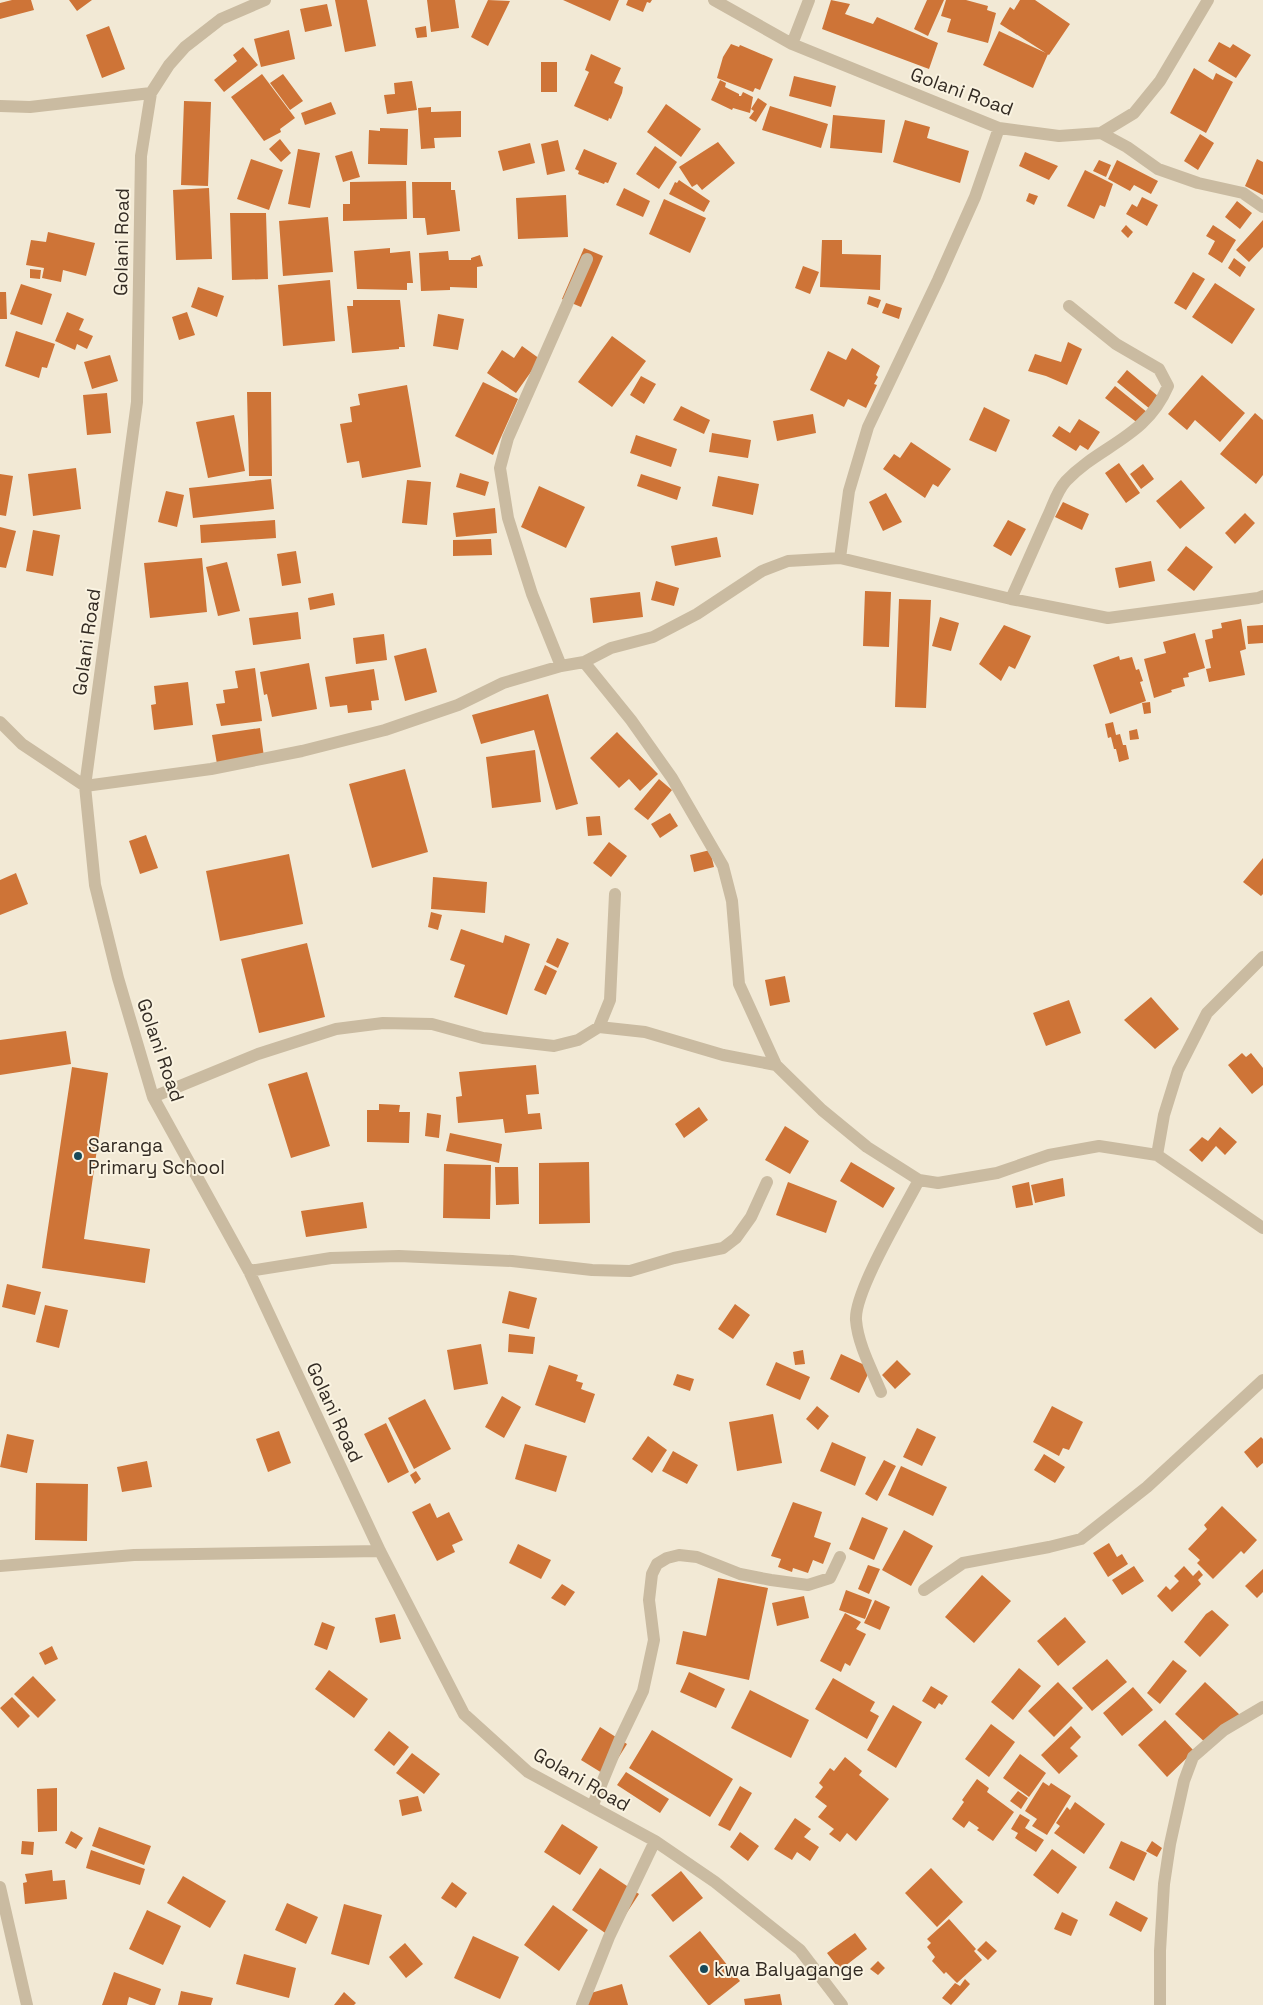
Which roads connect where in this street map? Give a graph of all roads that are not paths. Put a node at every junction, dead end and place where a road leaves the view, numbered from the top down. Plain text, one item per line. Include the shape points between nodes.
1 (265, 0) edge
2 (714, 0) edge
3 (809, 0) edge
4 (1208, 0) edge
5 (792, 44) junction
6 (152, 93) junction
7 (0, 106) edge
8 (999, 128) junction
9 (1100, 133) junction
10 (1263, 207) edge
11 (587, 259) dead end
12 (1069, 306) dead end
13 (840, 558) junction
14 (1263, 596) edge
15 (1011, 599) junction
16 (584, 662) junction
17 (561, 666) junction
18 (0, 722) edge
19 (85, 786) junction
20 (615, 894) dead end
21 (1263, 957) edge
22 (599, 1027) junction
23 (776, 1065) junction
24 (153, 1096) junction
25 (1157, 1155) junction
26 (919, 1180) junction
27 (767, 1182) dead end
28 (1263, 1228) edge
29 (248, 1271) junction
30 (1263, 1380) edge
31 (881, 1392) dead end
32 (380, 1551) junction
33 (840, 1556) dead end
34 (0, 1566) edge
35 (924, 1590) dead end
36 (1263, 1707) edge
37 (592, 1807) junction
38 (655, 1842) junction
39 (0, 1887) edge
40 (27, 2005) edge
41 (582, 2005) edge
42 (842, 2005) edge
43 (1160, 2005) edge

1 - 6 street, Golani Road via 221,19 185,47 169,65
2 - 5 street, Golani Road
3 - 5 street
4 - 9 street, Golani Road via 1160,81 1134,113
5 - 8 street, Golani Road
6 - 7 street via 30,107
6 - 19 street, Golani Road via 141,156 137,402
8 - 9 street, Golani Road via 1059,136
8 - 13 street via 971,205 868,427 849,491
9 - 10 street via 1158,169 1198,183 1243,193
11 - 17 street via 508,438 500,468 508,518 532,594
12 - 15 street via 1116,344 1160,369 1168,386 1160,405 1139,428 1065,482
13 - 15 street
13 - 16 street via 788,561 762,571 697,614 653,637 611,648
14 - 15 street via 1108,618
16 - 17 street
16 - 23 street via 672,778 723,866 732,901 739,984
17 - 19 street via 503,683 458,705 385,730 302,751 211,769
18 - 19 street via 22,744
19 - 24 street, Golani Road via 95,885
20 - 22 street via 610,1000
21 - 25 street via 1207,1013 1178,1070 1164,1115
22 - 23 street via 645,1032 723,1056
22 - 24 street via 578,1040 554,1046 483,1038 432,1024 383,1023 336,1029 258,1054
23 - 26 street via 822,1110 867,1147
24 - 29 street, Golani Road
25 - 26 street via 1099,1146 1049,1155 997,1173 938,1183
25 - 28 street
26 - 31 street via 862,1291 856,1318 859,1339
27 - 29 street via 751,1217 736,1238 723,1248 630,1271 399,1256 332,1258
29 - 32 street, Golani Road
30 - 35 street via 1147,1487 1080,1539 963,1563
32 - 34 street via 134,1554
32 - 37 street, Golani Road via 464,1714 528,1772
33 - 37 street via 830,1578 808,1585 740,1574 697,1557 679,1555 657,1564 652,1574 649,1600 654,1640 643,1691
36 - 43 street via 1224,1730 1193,1757 1184,1781 1164,1884
37 - 38 street, Golani Road
38 - 41 street via 609,1938
38 - 42 street, Golani Road via 715,1882 800,1950
39 - 40 street

